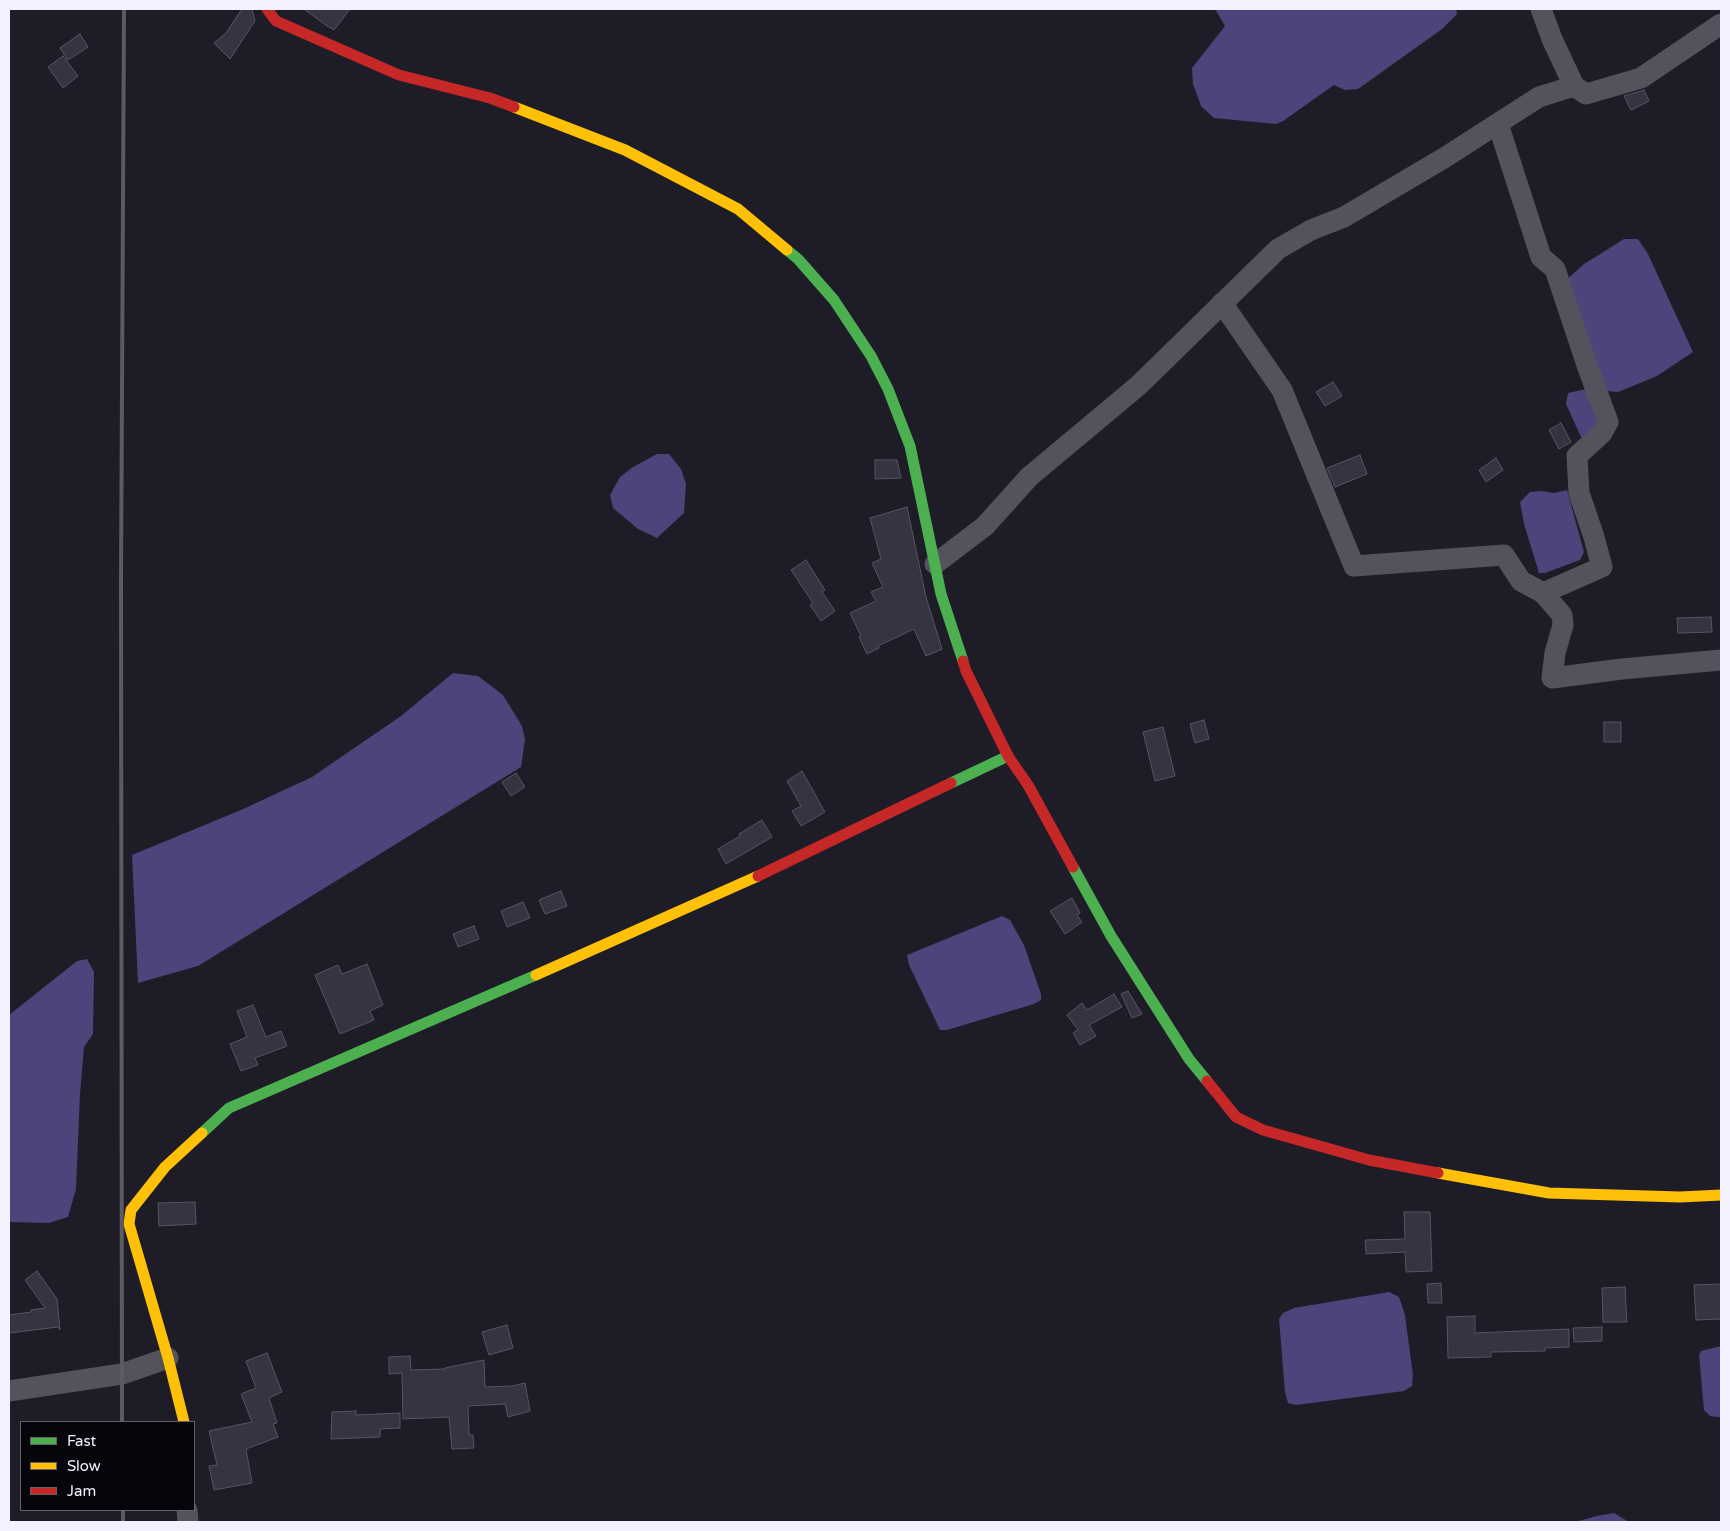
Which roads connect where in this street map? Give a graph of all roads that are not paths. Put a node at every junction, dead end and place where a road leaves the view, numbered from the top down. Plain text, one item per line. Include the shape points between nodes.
1 (267, 9) edge
2 (1541, 9) edge
3 (1721, 24) edge
4 (1574, 86) junction
5 (1498, 124) junction
6 (1222, 303) junction
7 (935, 564) junction
8 (1543, 593) junction
9 (1721, 660) edge
10 (1008, 756) junction
11 (1721, 1194) edge
12 (168, 1358) junction
13 (9, 1391) edge
14 (184, 1421) edge

1 - 7 street via 276,21 400,75 490,98 625,150 738,209 785,248 834,300 871,356 888,389 910,446
2 - 4 street
3 - 4 street via 1641,78 1586,94
4 - 5 street via 1539,97
5 - 6 street via 1344,217 1311,230 1278,249
5 - 8 street via 1541,257 1555,269 1608,422 1602,433 1578,456 1579,493 1602,567
6 - 7 street via 1139,385 1028,478 985,526
6 - 8 street via 1282,390 1354,566 1504,555 1521,581
7 - 10 street via 941,594 966,671
8 - 9 street via 1562,615 1563,625 1552,678
10 - 11 street via 1028,785 1111,936 1189,1059 1236,1116 1263,1130 1368,1160 1549,1193 1680,1197
10 - 12 street via 744,883 229,1108 165,1167 131,1210 130,1224
12 - 13 street via 122,1374
12 - 14 street

